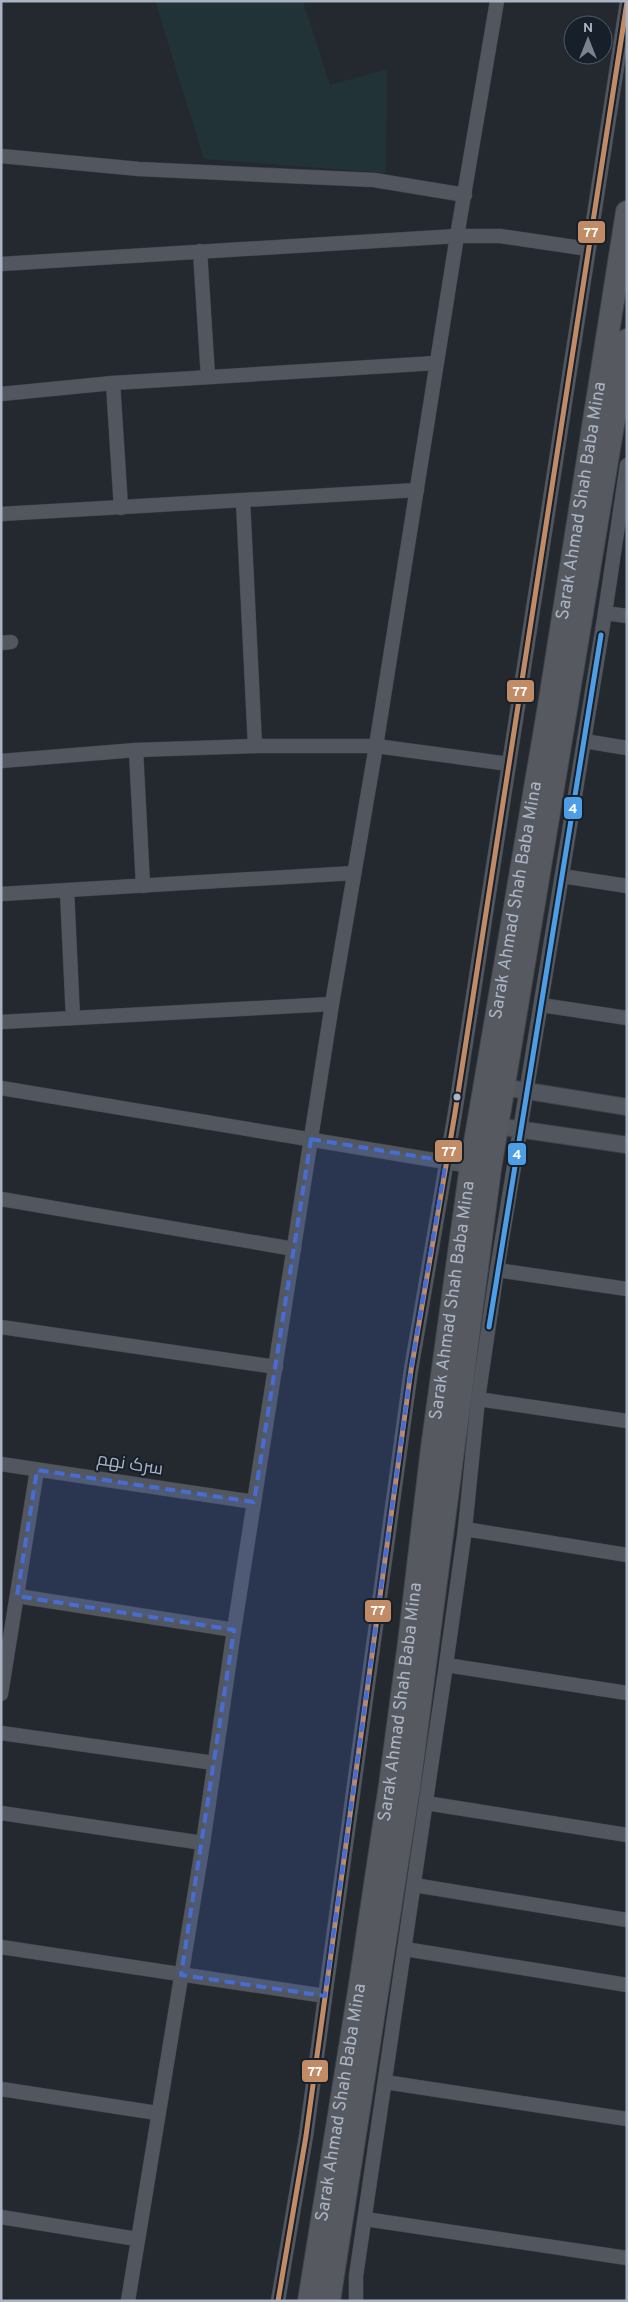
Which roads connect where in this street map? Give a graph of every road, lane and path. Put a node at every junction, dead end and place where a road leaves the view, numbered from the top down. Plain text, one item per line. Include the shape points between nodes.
1 (497, 1) edge
2 (627, 2) edge
3 (622, 63) edge
4 (1, 156) edge
5 (464, 195) junction
6 (627, 212) edge
7 (457, 236) junction
8 (588, 250) junction
9 (200, 252) junction
10 (1, 264) edge
11 (627, 340) edge
12 (436, 363) junction
13 (208, 377) junction
14 (113, 383) junction
15 (1, 394) edge
16 (626, 469) edge
17 (417, 490) junction
18 (243, 501) junction
19 (121, 508) junction
20 (1, 514) edge
21 (605, 613) junction
22 (627, 616) edge
23 (584, 741) junction
24 (255, 746) junction
25 (376, 746) junction
26 (627, 748) edge
27 (136, 750) junction
28 (1, 761) edge
29 (508, 764) junction
30 (354, 873) junction
31 (562, 876) junction
32 (143, 886) junction
33 (627, 886) edge
34 (67, 891) junction
35 (1, 894) edge
36 (332, 1004) junction
37 (542, 1005) junction
38 (73, 1018) junction
39 (627, 1018) edge
40 (1, 1022) edge
41 (504, 1087) junction
42 (1, 1088) edge
43 (526, 1092) junction
44 (627, 1107) edge
45 (497, 1126) junction
46 (520, 1130) junction
47 (311, 1139) junction
48 (627, 1145) edge
49 (446, 1161) junction
50 (481, 1168) junction
51 (1, 1199) edge
52 (294, 1249) junction
53 (497, 1270) junction
54 (627, 1289) edge
55 (1, 1327) edge
56 (276, 1367) junction
57 (478, 1399) junction
58 (627, 1421) edge
59 (1, 1464) edge
60 (37, 1470) junction
61 (254, 1502) junction
62 (464, 1529) junction
63 (627, 1555) edge
64 (16, 1596) junction
65 (234, 1630) junction
66 (446, 1665) junction
67 (627, 1693) edge
68 (1, 1694) edge
69 (1, 1733) edge
70 (214, 1763) junction
71 (426, 1803) junction
72 (1, 1813) edge
73 (627, 1835) edge
74 (203, 1843) junction
75 (414, 1885) junction
76 (627, 1920) edge
77 (1, 1947) edge
78 (405, 1949) junction
79 (181, 1975) junction
80 (627, 1985) edge
81 (325, 1996) junction
82 (385, 2082) junction
83 (1, 2089) edge
84 (157, 2113) junction
85 (627, 2119) edge
86 (1, 2217) edge
87 (366, 2219) junction
88 (137, 2238) junction
89 (627, 2258) edge
90 (128, 2301) edge
91 (278, 2301) edge
92 (309, 2301) edge
93 (329, 2301) edge
94 (356, 2301) edge

1 - 5 street
2 - 3 street
3 - 8 street
4 - 5 street via 139,169 374,180
5 - 7 street
6 - 50 highway, Sarak Ahmad Shah Baba Mina via 549,706
7 - 8 street via 500,236
7 - 9 street
7 - 12 street
8 - 29 street
9 - 10 street
9 - 13 street
11 - 41 highway
12 - 13 street
12 - 17 street
13 - 14 street
14 - 15 street
14 - 19 street
16 - 21 street
17 - 18 street
17 - 25 street
18 - 19 street
18 - 24 street
19 - 20 street
21 - 22 street
21 - 23 street
23 - 26 street
23 - 31 street
24 - 25 street
24 - 27 street
25 - 29 street
25 - 30 street
27 - 28 street
27 - 32 street
29 - 49 street
30 - 32 street
30 - 36 street
31 - 33 street
31 - 37 street
32 - 34 street
34 - 35 street
34 - 38 street
36 - 38 street
36 - 47 street
37 - 39 street
37 - 43 street
38 - 40 street
41 - 43 street
41 - 45 highway
42 - 47 street
43 - 44 street
43 - 46 street
45 - 46 street
45 - 50 highway
46 - 48 street
46 - 53 street
47 - 49 street
47 - 52 street
49 - 50 street
49 - 81 street via 411,1370
50 - 92 highway, Sarak Ahmad Shah Baba Mina via 433,1438 391,1775
50 - 93 highway via 409,1787
51 - 52 street
52 - 56 street
53 - 54 street
53 - 57 street
55 - 56 street
56 - 61 street
57 - 58 street
57 - 62 street
59 - 60 street, سرک نهم
60 - 61 street, سرک نهم
60 - 64 street
61 - 65 street
62 - 63 street
62 - 66 street
64 - 65 street
64 - 68 street
65 - 70 street
66 - 67 street
66 - 71 street
69 - 70 street
70 - 74 street
71 - 73 street
71 - 75 street
72 - 74 street
74 - 79 street
75 - 76 street
75 - 78 street
77 - 79 street
78 - 80 street
78 - 82 street
79 - 81 street
79 - 84 street
81 - 91 street via 306,2136
82 - 85 street
82 - 87 street
83 - 84 street
84 - 88 street
86 - 88 street
87 - 89 street
87 - 94 street via 356,2276
88 - 90 street

